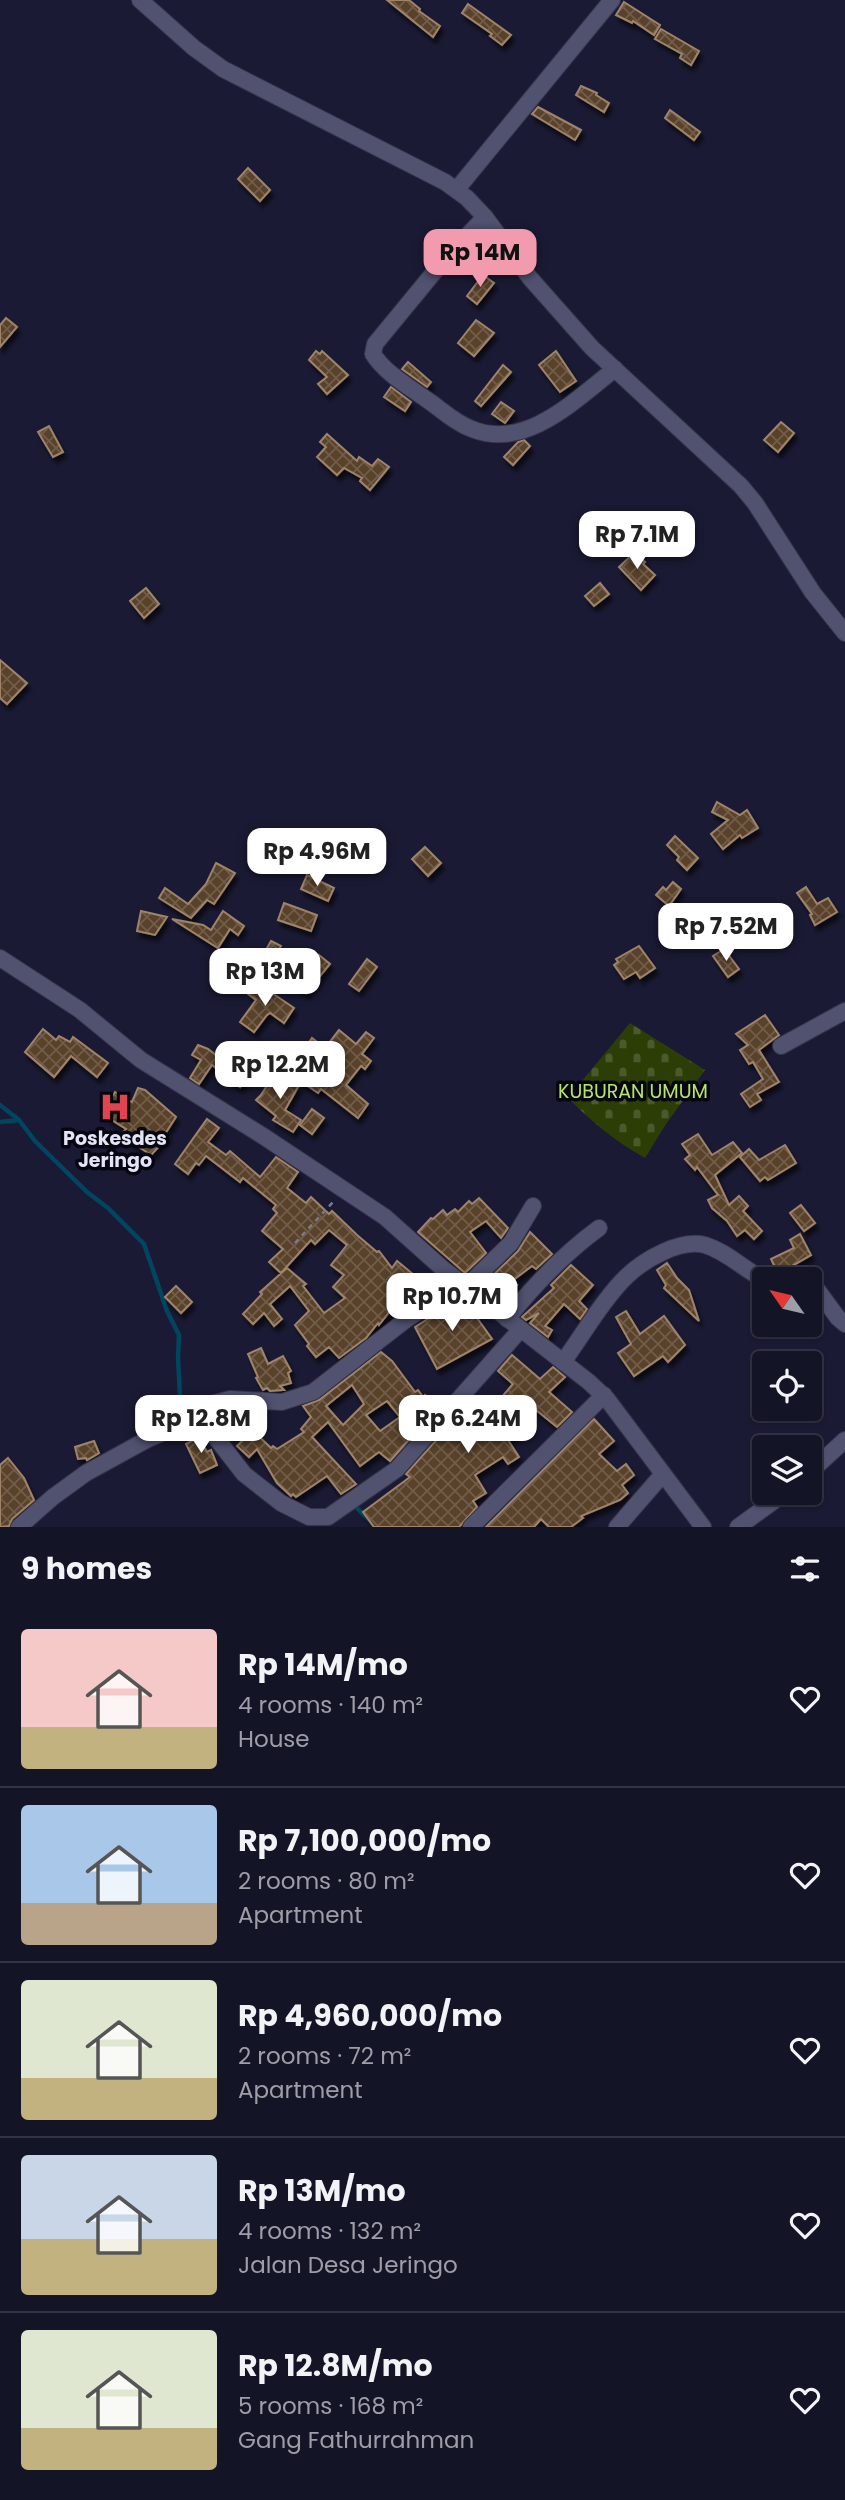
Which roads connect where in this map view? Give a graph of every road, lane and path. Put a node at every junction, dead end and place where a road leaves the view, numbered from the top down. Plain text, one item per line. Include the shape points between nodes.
1 (140, 0) edge
2 (612, 0) edge
3 (457, 189) junction
4 (485, 217) junction
5 (615, 369) junction
6 (845, 633) edge
7 (0, 958) edge
8 (845, 1011) edge
9 (782, 1046) dead end
10 (343, 1190) junction
11 (533, 1206) dead end
12 (599, 1228) dead end
13 (295, 1243) dead end
14 (752, 1271) edge
15 (463, 1285) junction
16 (822, 1297) edge
17 (507, 1319) junction
18 (845, 1324) edge
19 (520, 1330) junction
20 (563, 1362) junction
21 (604, 1395) junction
22 (191, 1425) junction
23 (845, 1440) edge
24 (822, 1461) edge
25 (663, 1474) junction
26 (768, 1505) edge
27 (19, 1527) edge
28 (471, 1527) edge
29 (617, 1527) edge
30 (703, 1527) edge
31 (738, 1527) edge

1 - 3 street via 223,69
2 - 3 street
3 - 4 street
4 - 5 street via 550,302
4 - 5 street via 375,344 376,359 458,422 479,432 498,433 540,424
5 - 6 street via 748,494
7 - 10 street via 80,1010 141,1060
8 - 9 street
10 - 13 path
10 - 15 street via 385,1217
11 - 15 street via 510,1242
12 - 17 street via 567,1254
14 - 20 street via 704,1245 677,1247 658,1255 627,1275
15 - 17 street
15 - 22 street via 407,1319 313,1392 282,1402 230,1399 204,1406
16 - 18 street
17 - 19 street
19 - 20 street
19 - 22 street via 397,1469 324,1518 304,1516 268,1494 244,1474 213,1434
20 - 21 street
21 - 25 street
21 - 28 street
22 - 27 street via 148,1439 86,1473
23 - 24 street
25 - 29 street
25 - 30 street
26 - 31 street

